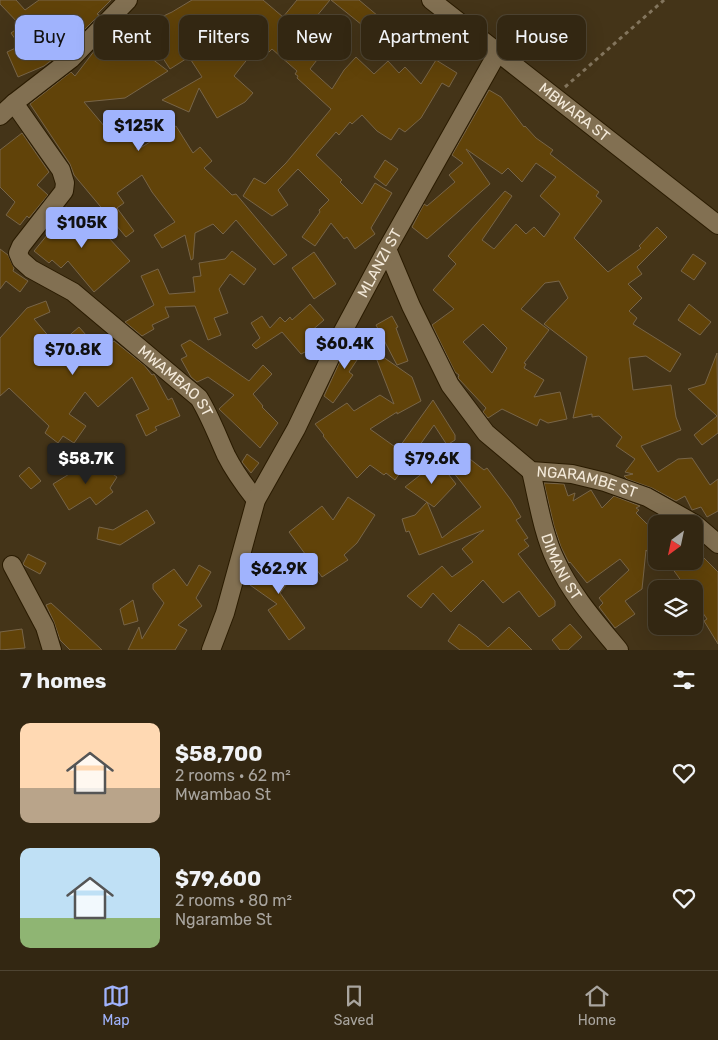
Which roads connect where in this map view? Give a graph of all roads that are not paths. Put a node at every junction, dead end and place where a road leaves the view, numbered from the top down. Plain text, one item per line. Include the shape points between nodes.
1 (128, 0) edge
2 (431, 0) edge
3 (497, 51) edge
4 (497, 54) edge
5 (508, 60) edge
6 (14, 103) junction
7 (0, 116) edge
8 (718, 225) edge
9 (386, 249) junction
10 (531, 472) junction
11 (256, 500) junction
12 (718, 544) edge
13 (12, 565) dead end
14 (52, 650) edge
15 (211, 650) edge
16 (618, 650) edge

1 - 6 street via 71,59
2 - 3 street, MBWARA ST
4 - 9 street, MLANZI ST
5 - 8 street, MBWARA ST
6 - 7 street
6 - 11 street, MWAMBAO ST via 61,170 65,183 64,191 22,246 18,253 21,260 73,292 199,398 236,474
9 - 10 street, NGARAMBE ST via 450,385 486,434
9 - 11 street, MLANZI ST
10 - 12 street, NGARAMBE ST via 572,474 647,497 695,524
10 - 16 street, DIMANI ST via 556,562 591,617
11 - 15 street, MLANZI ST via 225,613
13 - 14 street via 45,627

